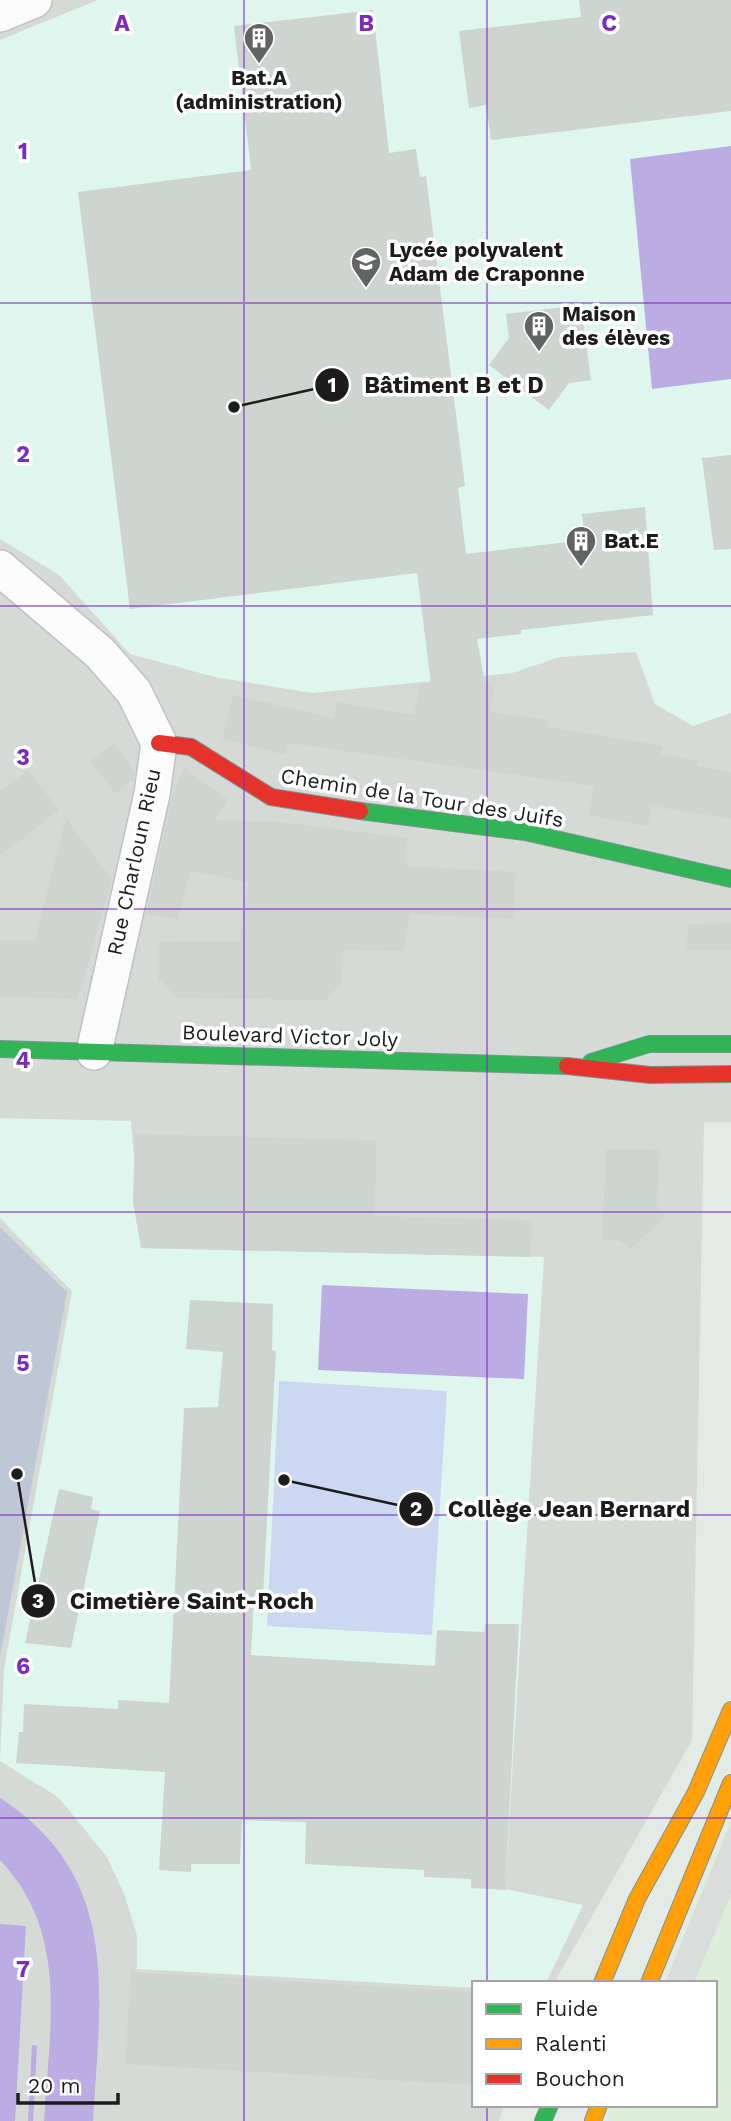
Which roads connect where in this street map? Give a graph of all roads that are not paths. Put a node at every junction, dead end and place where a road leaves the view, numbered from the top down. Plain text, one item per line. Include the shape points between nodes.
1 (34, 0) edge
2 (0, 14) edge
3 (0, 568) edge
4 (159, 743) junction
5 (731, 879) edge
6 (731, 1044) edge
7 (0, 1049) edge
8 (94, 1052) junction
9 (579, 1066) junction
10 (731, 1074) edge
11 (731, 1710) edge
12 (731, 1783) edge
13 (603, 1981) edge
14 (650, 1981) edge

1 - 2 street
3 - 4 street, Rue Charloun Rieu via 100,653 134,692
4 - 5 main road, Chemin de la Tour des Juifs via 176,741 200,749 236,778 271,797 526,832
4 - 8 street, Rue Charloun Rieu via 152,794
6 - 9 main road, Boulevard Victor Joly via 649,1044
7 - 8 main road, Boulevard Victor Joly
8 - 9 main road, Boulevard Victor Joly
9 - 10 main road, Boulevard Victor Joly via 650,1074
11 - 13 main road via 696,1792 637,1899
12 - 14 main road

